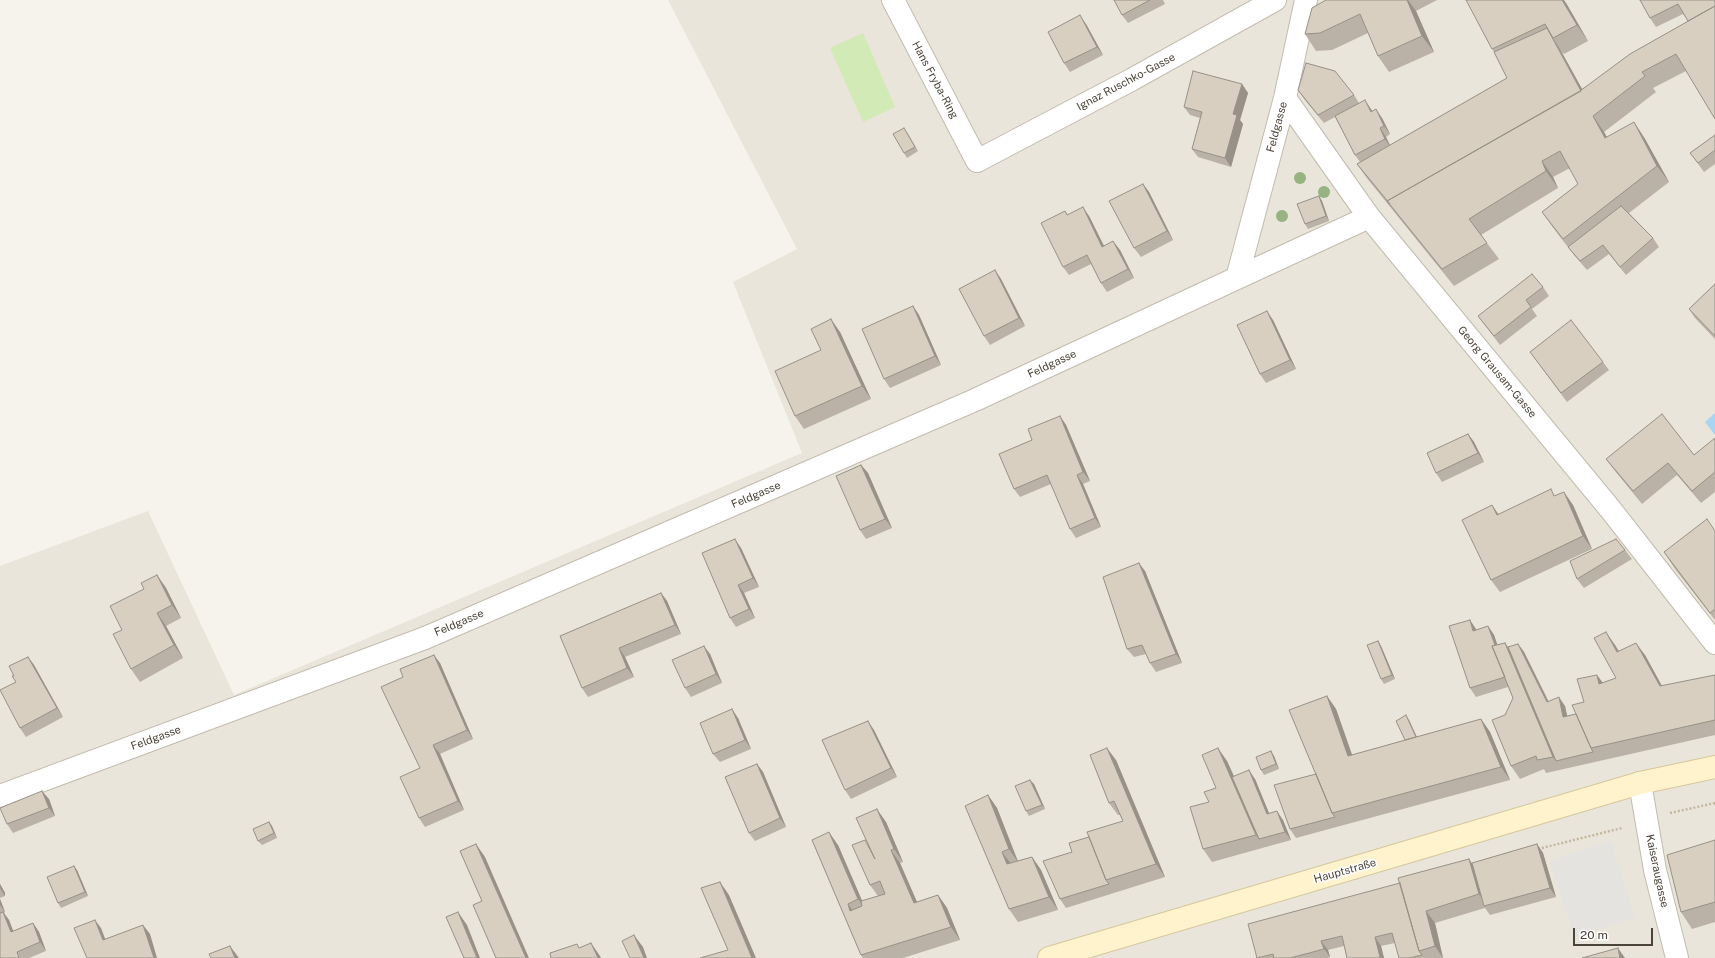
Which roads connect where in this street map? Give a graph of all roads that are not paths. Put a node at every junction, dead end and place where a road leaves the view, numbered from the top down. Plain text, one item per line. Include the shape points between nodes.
1 (893, 0) edge
2 (1275, 0) edge
3 (1306, 0) edge
4 (1285, 98) junction
5 (977, 161) joint
6 (1369, 217) junction
7 (1238, 278) junction
8 (1715, 643) edge
9 (1715, 767) edge
10 (1640, 783) junction
11 (0, 796) edge
12 (1049, 958) edge
13 (1677, 958) edge

1 - 5 street, Hans Fryba-Ring
2 - 5 street, Ignaz Ruschko-Gasse
3 - 4 street, Feldgasse
4 - 6 street, Georg Grausam-Gasse
4 - 7 street, Feldgasse
6 - 7 street
6 - 8 street, Georg Grausam-Gasse via 1611,510
7 - 11 street, Feldgasse via 975,400 425,638
9 - 10 main road, Hauptstraße
10 - 12 main road, Hauptstraße
10 - 13 street, Kaiseraugasse via 1655,870

